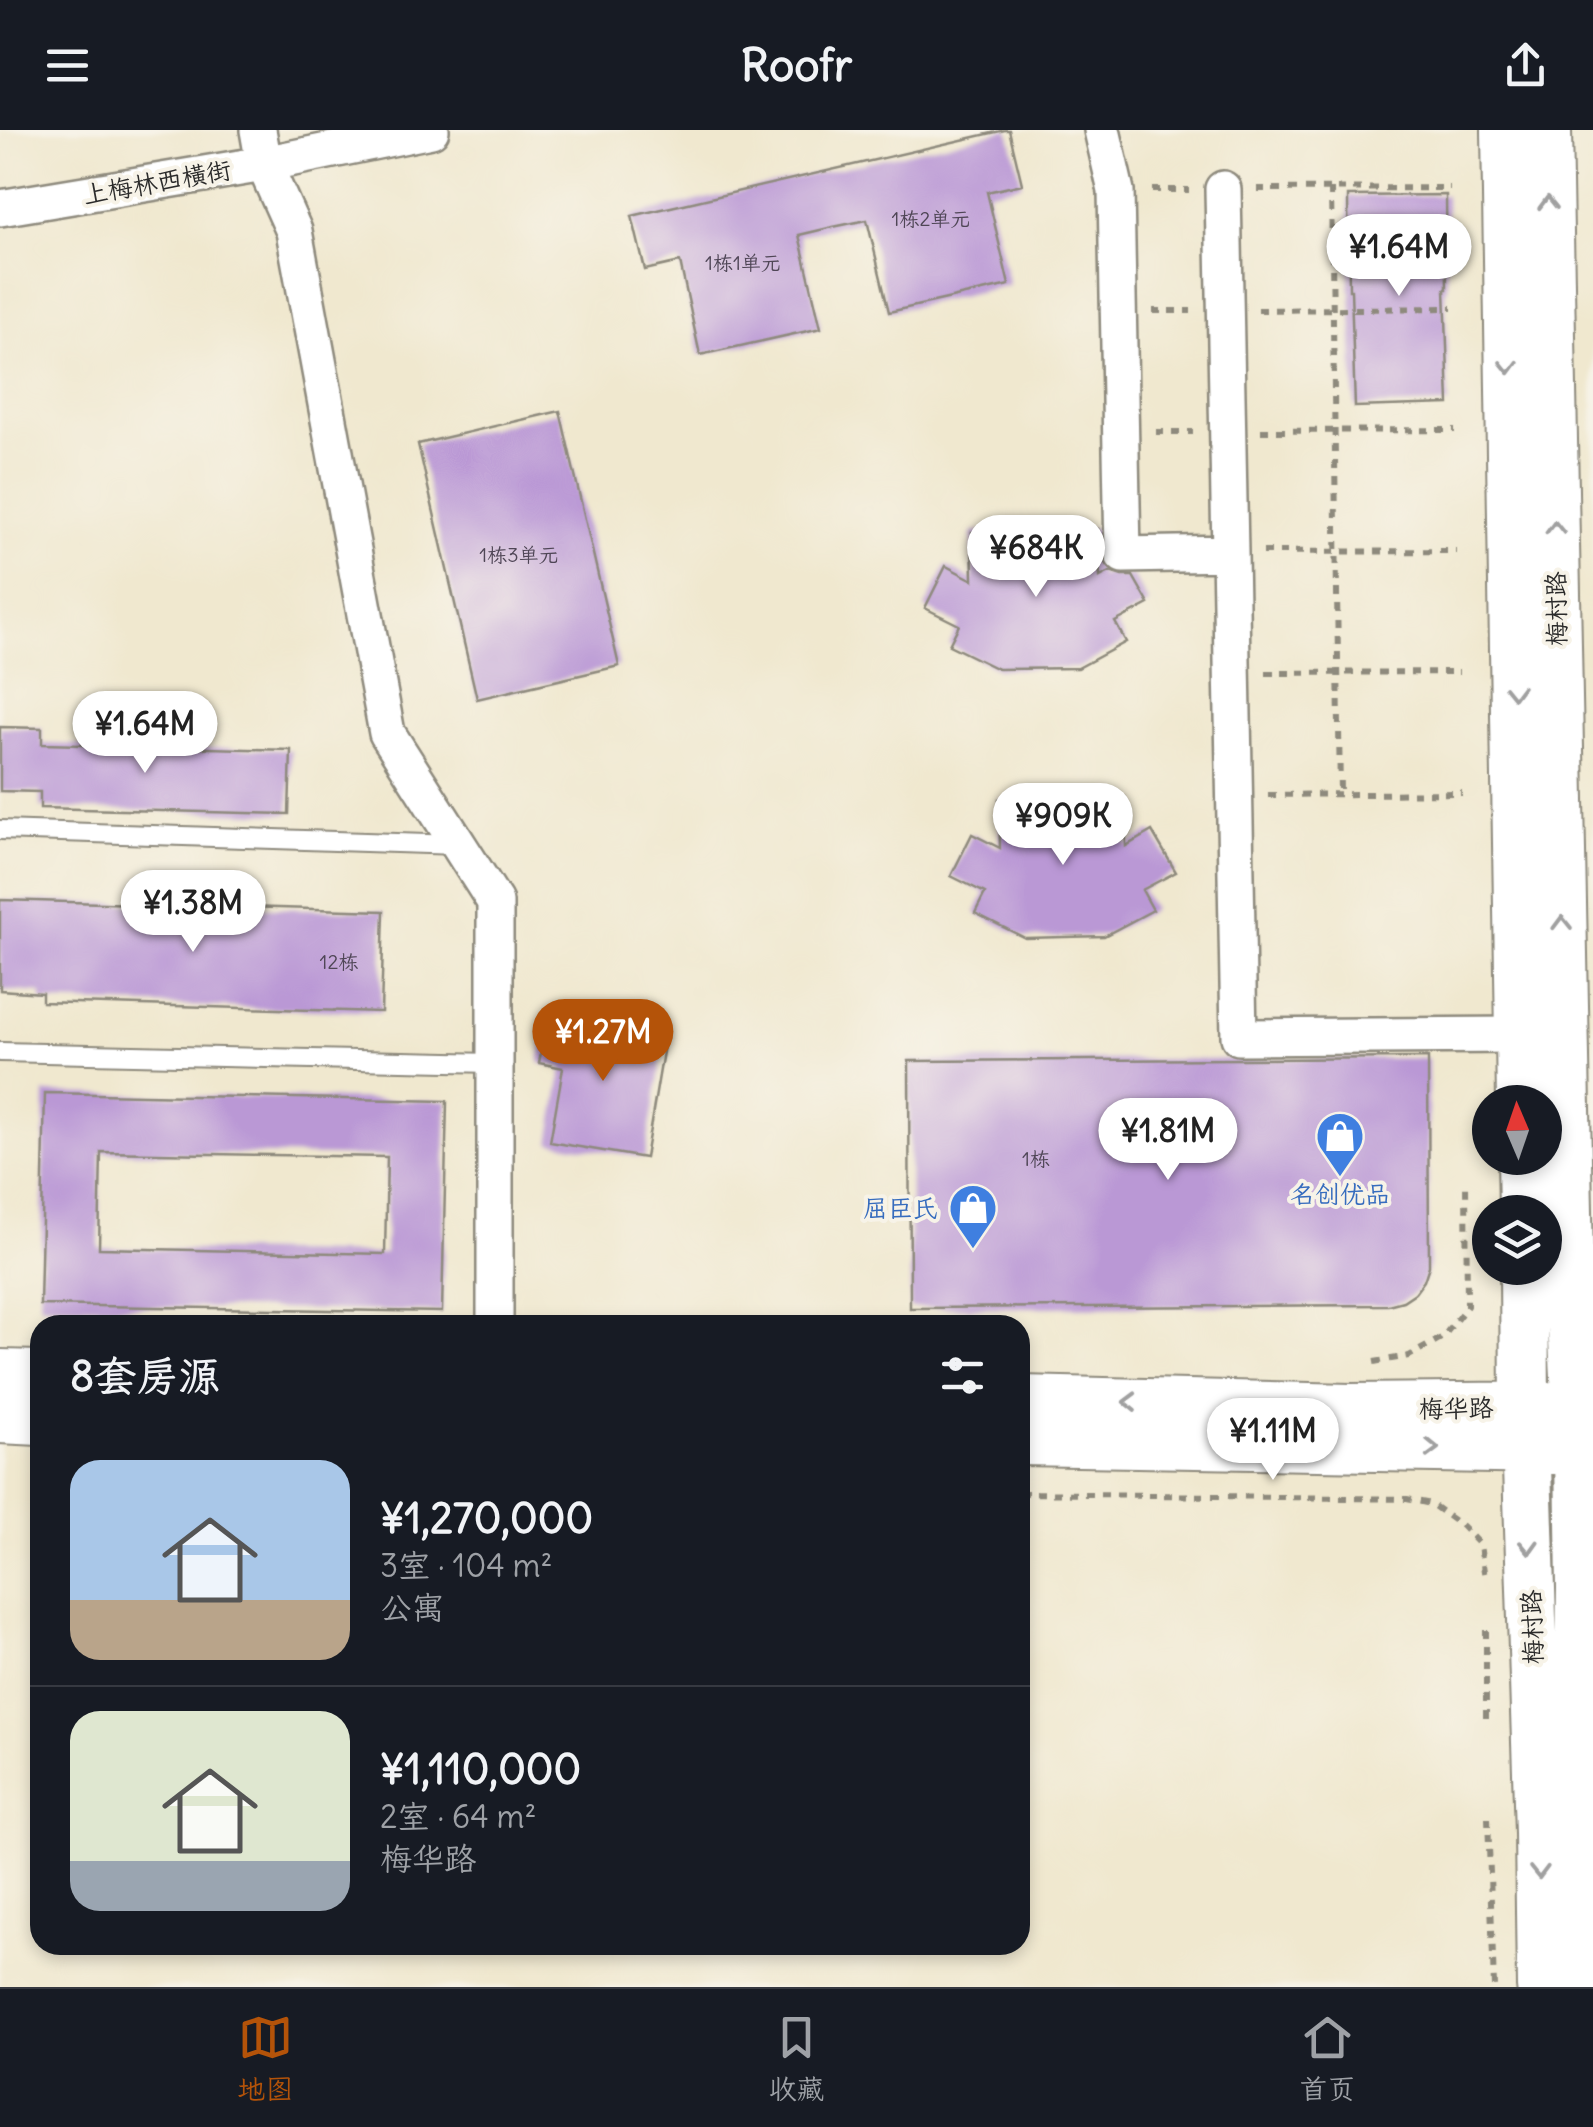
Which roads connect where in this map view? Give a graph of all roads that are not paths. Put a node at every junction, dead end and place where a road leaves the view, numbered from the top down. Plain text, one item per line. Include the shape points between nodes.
1 (432, 130) edge
2 (1102, 130) edge
3 (1506, 130) edge
4 (1547, 130) edge
5 (261, 147) edge
6 (1224, 189) road end
7 (0, 208) edge
8 (1230, 553) junction
9 (0, 830) edge
10 (458, 845) junction
11 (1520, 1035) junction
12 (0, 1052) edge
13 (493, 1062) junction
14 (1521, 1085) edge
15 (1524, 1285) edge
16 (495, 1315) edge
17 (0, 1374) edge
18 (30, 1375) edge
19 (1030, 1400) edge
20 (0, 1420) edge
21 (30, 1420) edge
22 (1526, 1428) junction
23 (1586, 1428) edge
24 (1030, 1441) edge
25 (1585, 1961) edge
26 (1541, 1987) edge

1 - 5 street, 上梅林西横街
2 - 8 street via 1116,191 1123,554
3 -> 11 street, 梅村路
23 -> 4 street, 梅村路 via 1569,1264
5 - 7 street, 上梅林西横街
5 - 10 street via 294,231 387,732
6 - 8 street
8 - 11 street via 1239,1037
9 - 10 lane
10 - 13 street via 495,902
11 - 14 street, 梅村路
12 - 13 lane
13 - 16 street
15 - 22 street, 梅村路
17 - 18 street
22 -> 19 street, 梅华路 via 1351,1408
20 - 21 street
22 - 23 street, 梅华路
24 -> 22 street, 梅华路
22 -> 26 street, 梅村路
23 - 25 street, 梅村路 via 1578,1832

